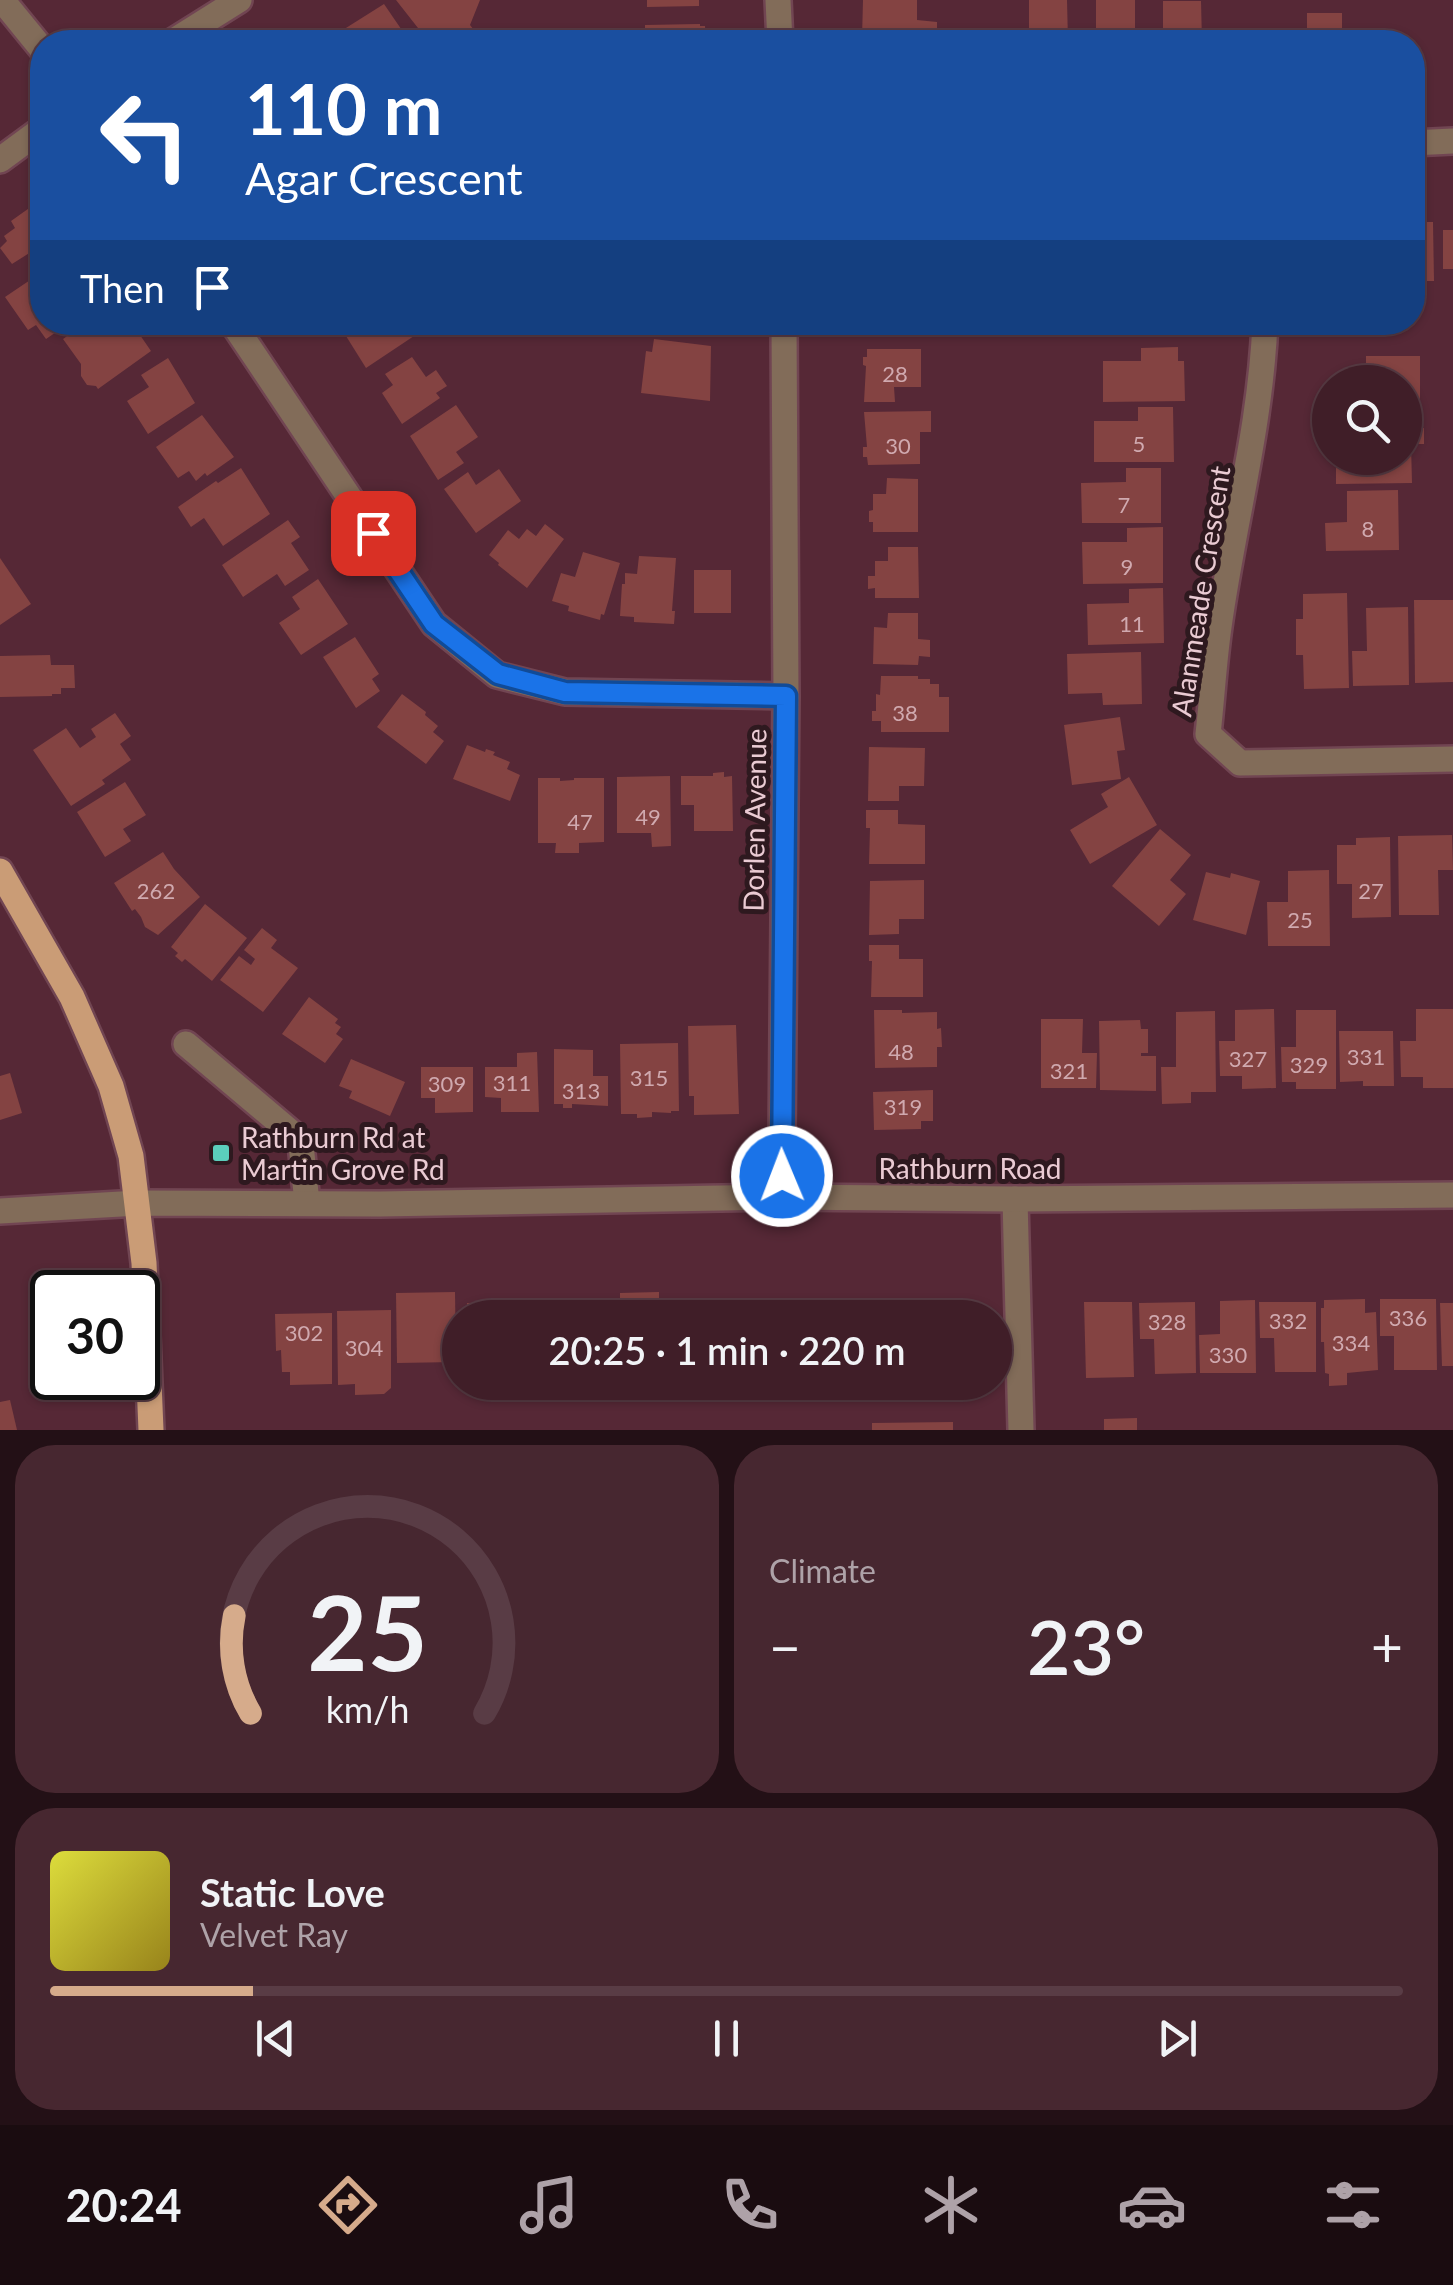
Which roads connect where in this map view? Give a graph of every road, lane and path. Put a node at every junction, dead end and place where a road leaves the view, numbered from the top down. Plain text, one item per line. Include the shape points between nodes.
1 (2, 0) edge
2 (238, 0) edge
3 (778, 0) edge
4 (191, 30) edge
5 (779, 30) edge
6 (30, 35) edge
7 (30, 138) edge
8 (1453, 141) edge
9 (1425, 143) edge
10 (0, 160) edge
11 (241, 335) edge
12 (784, 335) edge
13 (1264, 335) edge
14 (786, 696) junction
15 (1453, 758) edge
16 (0, 871) edge
17 (186, 1044) dead end
18 (1453, 1195) edge
19 (781, 1197) junction
20 (1015, 1199) junction
21 (138, 1203) junction
22 (307, 1203) junction
23 (0, 1211) edge
24 (151, 1430) edge
25 (1021, 1430) edge

1 - 6 street
2 - 4 street
3 - 5 street
7 - 10 street
8 - 9 street
11 - 14 street via 434,624 498,674 565,692
12 - 14 street, Dorlen Avenue
13 - 15 street, Alanmeade Crescent via 1208,734 1240,763
14 - 19 street, Dorlen Avenue
16 - 21 main road via 72,997 111,1086
17 - 22 street via 294,1134 301,1144
18 - 20 street, Rathburn Road
19 - 20 street, Rathburn Road
19 - 22 street, Rathburn Road
20 - 25 street
21 - 22 street, Rathburn Road
21 - 23 street, Rathburn Road
21 - 24 main road

